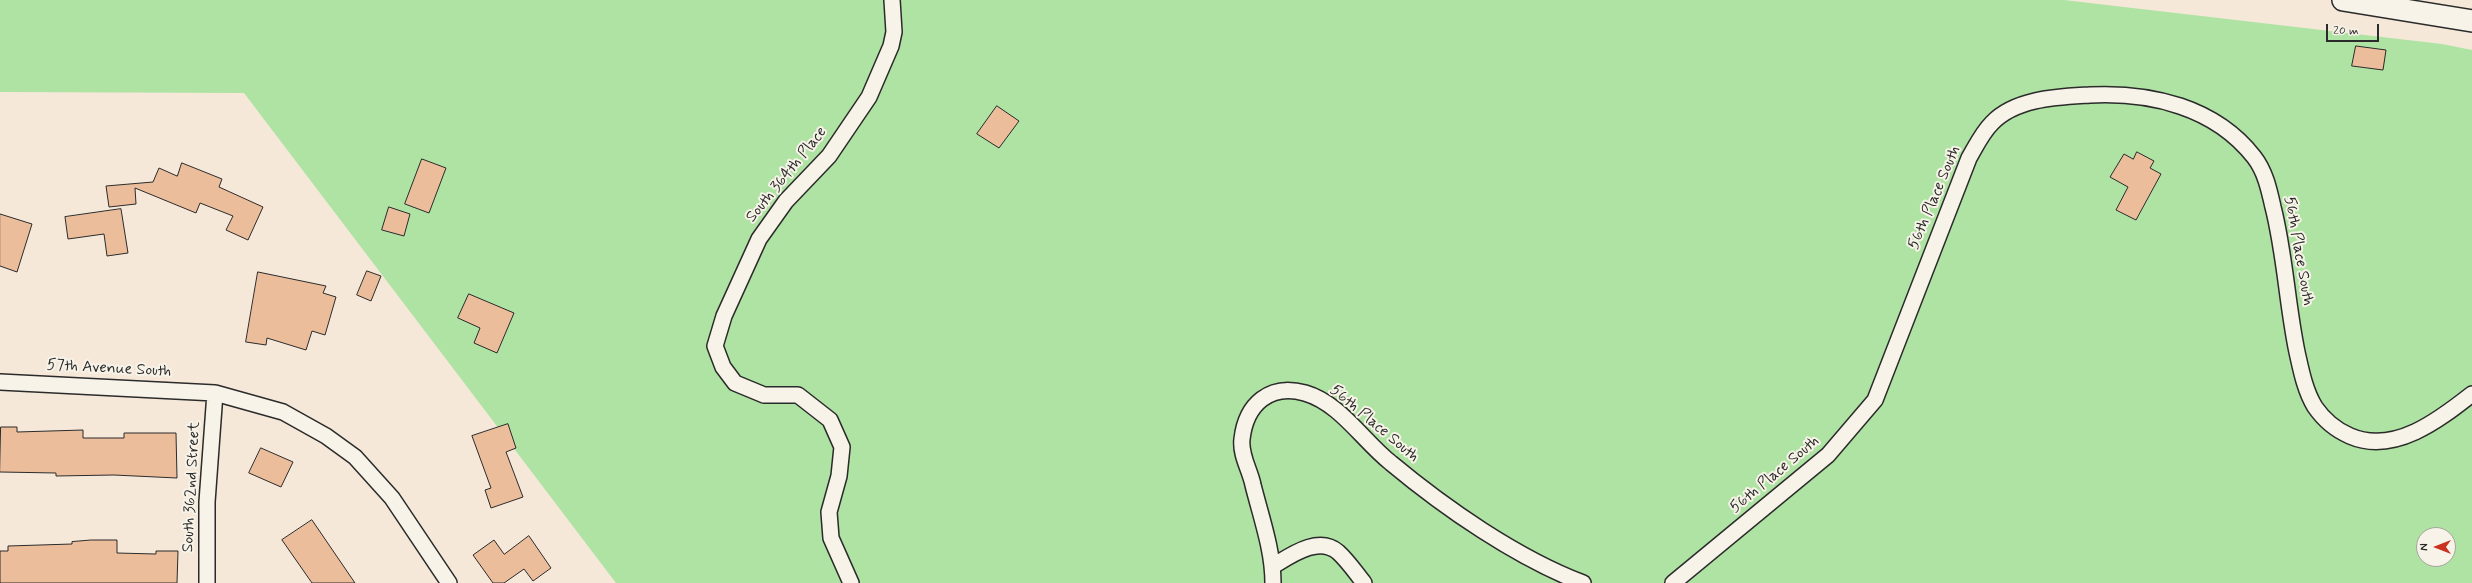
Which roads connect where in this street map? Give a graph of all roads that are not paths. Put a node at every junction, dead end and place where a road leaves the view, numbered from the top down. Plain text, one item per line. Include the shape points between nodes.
1 (892, 0) edge
2 (2343, 0) edge
3 (2472, 21) edge
4 (0, 382) edge
5 (215, 393) junction
6 (2472, 394) edge
7 (1273, 566) junction
8 (207, 583) edge
9 (450, 583) edge
10 (851, 583) edge
11 (1273, 583) edge
12 (1364, 583) edge
13 (1583, 583) edge
14 (1673, 583) edge

1 - 10 street, South 364th Place via 894,32 891,46 869,97 830,156 786,201 759,239 724,316 715,346 723,367 735,383 764,395 798,395 830,420 842,447 840,476 830,512 831,538
2 - 3 main road
4 - 5 street, 57th Avenue South
5 - 8 street, South 362nd Street via 207,502
5 - 9 street, 57th Avenue South via 284,412 326,436 355,457 392,498
6 - 14 street, 56th Place South via 2425,427 2391,440 2366,441 2342,433 2324,418 2312,400 2301,368 2278,226 2264,174 2255,157 2224,128 2184,106 2169,102 2139,96 2104,94 2039,101 2010,109 1991,124 1969,158 1875,400 1828,455
7 - 11 street, 56th Place South
7 - 12 street via 1300,550 1322,546 1337,551
7 - 13 street, 56th Place South via 1243,455 1242,441 1254,407 1268,395 1284,390 1305,393 1324,402 1390,462 1456,513 1537,562

